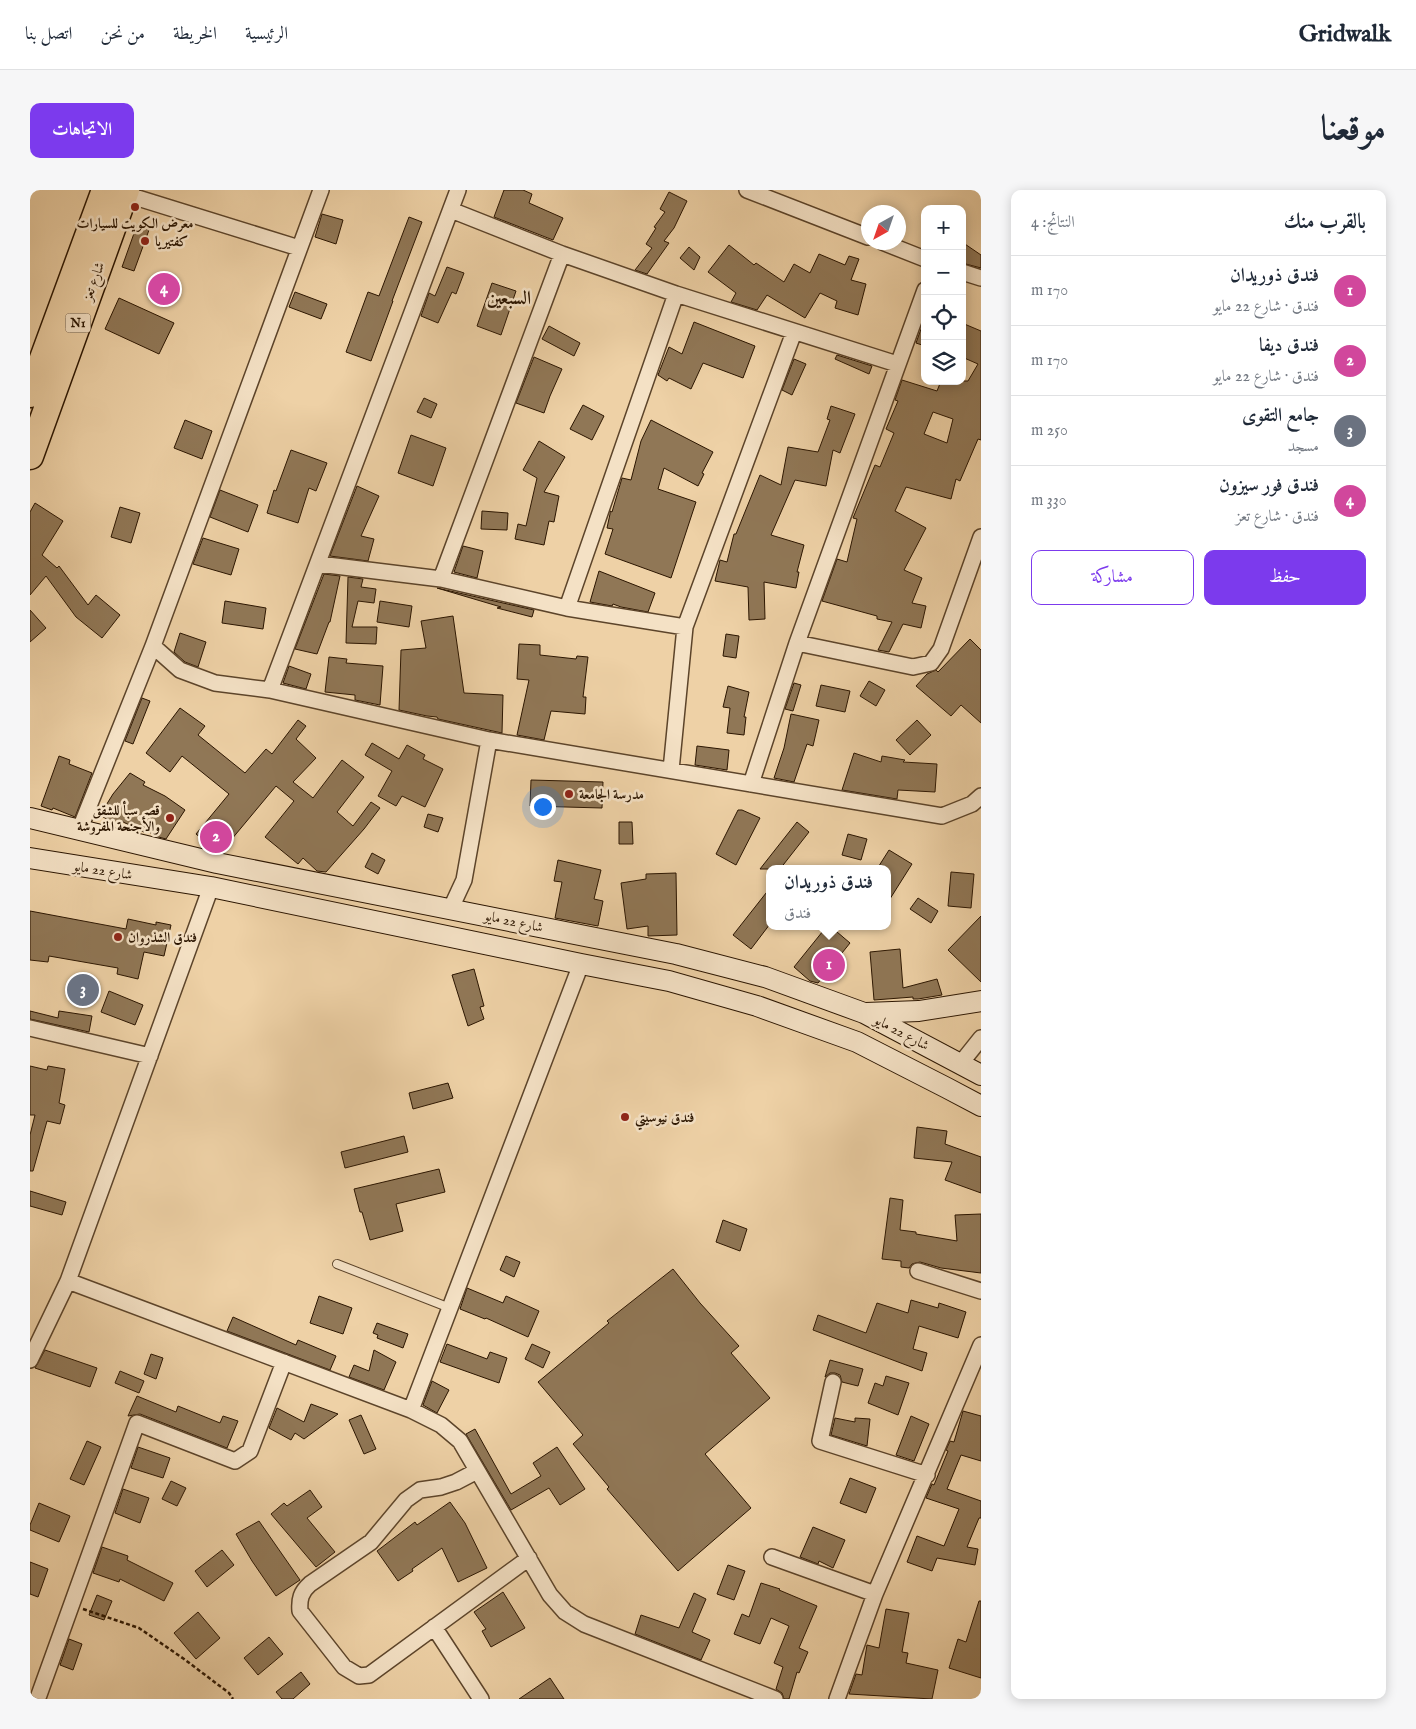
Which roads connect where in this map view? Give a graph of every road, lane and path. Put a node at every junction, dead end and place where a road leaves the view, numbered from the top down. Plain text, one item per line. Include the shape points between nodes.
1 (321, 190) edge
2 (458, 190) edge
3 (747, 190) edge
4 (119, 191) edge
5 (451, 210) junction
6 (861, 234) edge
7 (299, 248) junction
8 (902, 250) edge
9 (562, 254) junction
10 (921, 257) edge
11 (966, 273) edge
12 (981, 278) edge
13 (676, 294) junction
14 (923, 295) edge
15 (794, 332) junction
16 (897, 364) junction
17 (30, 394) edge
18 (30, 456) edge
19 (981, 537) edge
20 (319, 564) junction
21 (441, 579) junction
22 (567, 608) junction
23 (685, 627) junction
24 (797, 643) junction
25 (152, 646) junction
26 (270, 690) junction
27 (489, 740) junction
28 (671, 770) junction
29 (751, 784) junction
30 (981, 796) edge
31 (30, 818) edge
32 (79, 831) junction
33 (30, 858) edge
34 (217, 863) junction
35 (211, 887) junction
36 (451, 908) junction
37 (446, 936) junction
38 (581, 964) junction
39 (981, 1001) edge
40 (864, 1013) junction
41 (30, 1028) edge
42 (981, 1038) edge
43 (150, 1056) junction
44 (961, 1064) junction
45 (981, 1074) edge
46 (947, 1088) junction
47 (981, 1106) edge
48 (337, 1264) dead end
49 (918, 1271) dead end
50 (68, 1281) junction
51 (981, 1291) edge
52 (450, 1308) junction
53 (981, 1345) edge
54 (30, 1360) edge
55 (284, 1362) junction
56 (833, 1382) dead end
57 (411, 1410) junction
58 (477, 1471) junction
59 (927, 1475) junction
60 (772, 1557) dead end
61 (529, 1558) junction
62 (875, 1594) junction
63 (72, 1606) junction
64 (434, 1627) junction
65 (39, 1695) dead end
66 (233, 1699) edge
67 (481, 1699) edge
68 (775, 1699) edge
69 (837, 1699) edge

1 - 7 street
2 - 5 street
3 - 6 street
4 - 7 street
4 - 17 highway, شارع تعز / N1
4 - 18 highway, شارع تعز / N1
5 - 9 street
5 - 20 street
7 - 25 street
8 - 10 street
9 - 13 street
9 - 21 street
11 - 12 street
13 - 15 street
13 - 22 street
14 - 16 street
15 - 16 street
15 - 23 street
16 - 24 street
19 - 24 street via 941,650 931,663 913,667
20 - 21 street
20 - 26 street
21 - 22 street
22 - 23 street
23 - 28 street
24 - 29 street
25 - 26 street via 180,670 215,683
25 - 32 street
26 - 27 street
27 - 28 street
27 - 36 street via 464,880
28 - 29 street
29 - 30 street via 942,816 972,804
31 - 32 main road, شارع 22 مايو
32 - 34 main road, شارع 22 مايو
33 - 35 main road, شارع 22 مايو
34 - 35 main road
34 - 36 main road, شارع 22 مايو
35 - 37 main road, شارع 22 مايو
35 - 43 street
36 - 37 main road
36 - 40 main road, شارع 22 مايو via 685,956 765,977
37 - 38 main road, شارع 22 مايو
38 - 46 main road, شارع 22 مايو via 669,981 757,1006 857,1042
38 - 52 street
39 - 40 main road via 919,1011
40 - 44 main road, شارع 22 مايو
41 - 43 street
42 - 44 street
43 - 50 street
44 - 45 main road, شارع 22 مايو
44 - 46 main road
46 - 47 main road, شارع 22 مايو
48 - 52 lane
49 - 51 street
50 - 54 street
50 - 55 street
52 - 57 street
53 - 59 street
55 - 57 street
55 - 63 street via 250,1451 235,1461 137,1422
56 - 59 street via 820,1441
57 - 58 street via 441,1425 460,1441
58 - 61 street
58 - 64 street via 456,1482 420,1490 406,1500 371,1542 302,1591 300,1611 344,1667 359,1676 369,1675
59 - 62 street
60 - 62 street
61 - 64 street
61 - 68 street via 550,1595 565,1612 584,1624
62 - 69 street
63 - 65 street
63 - 66 path via 139,1628
64 - 67 street

